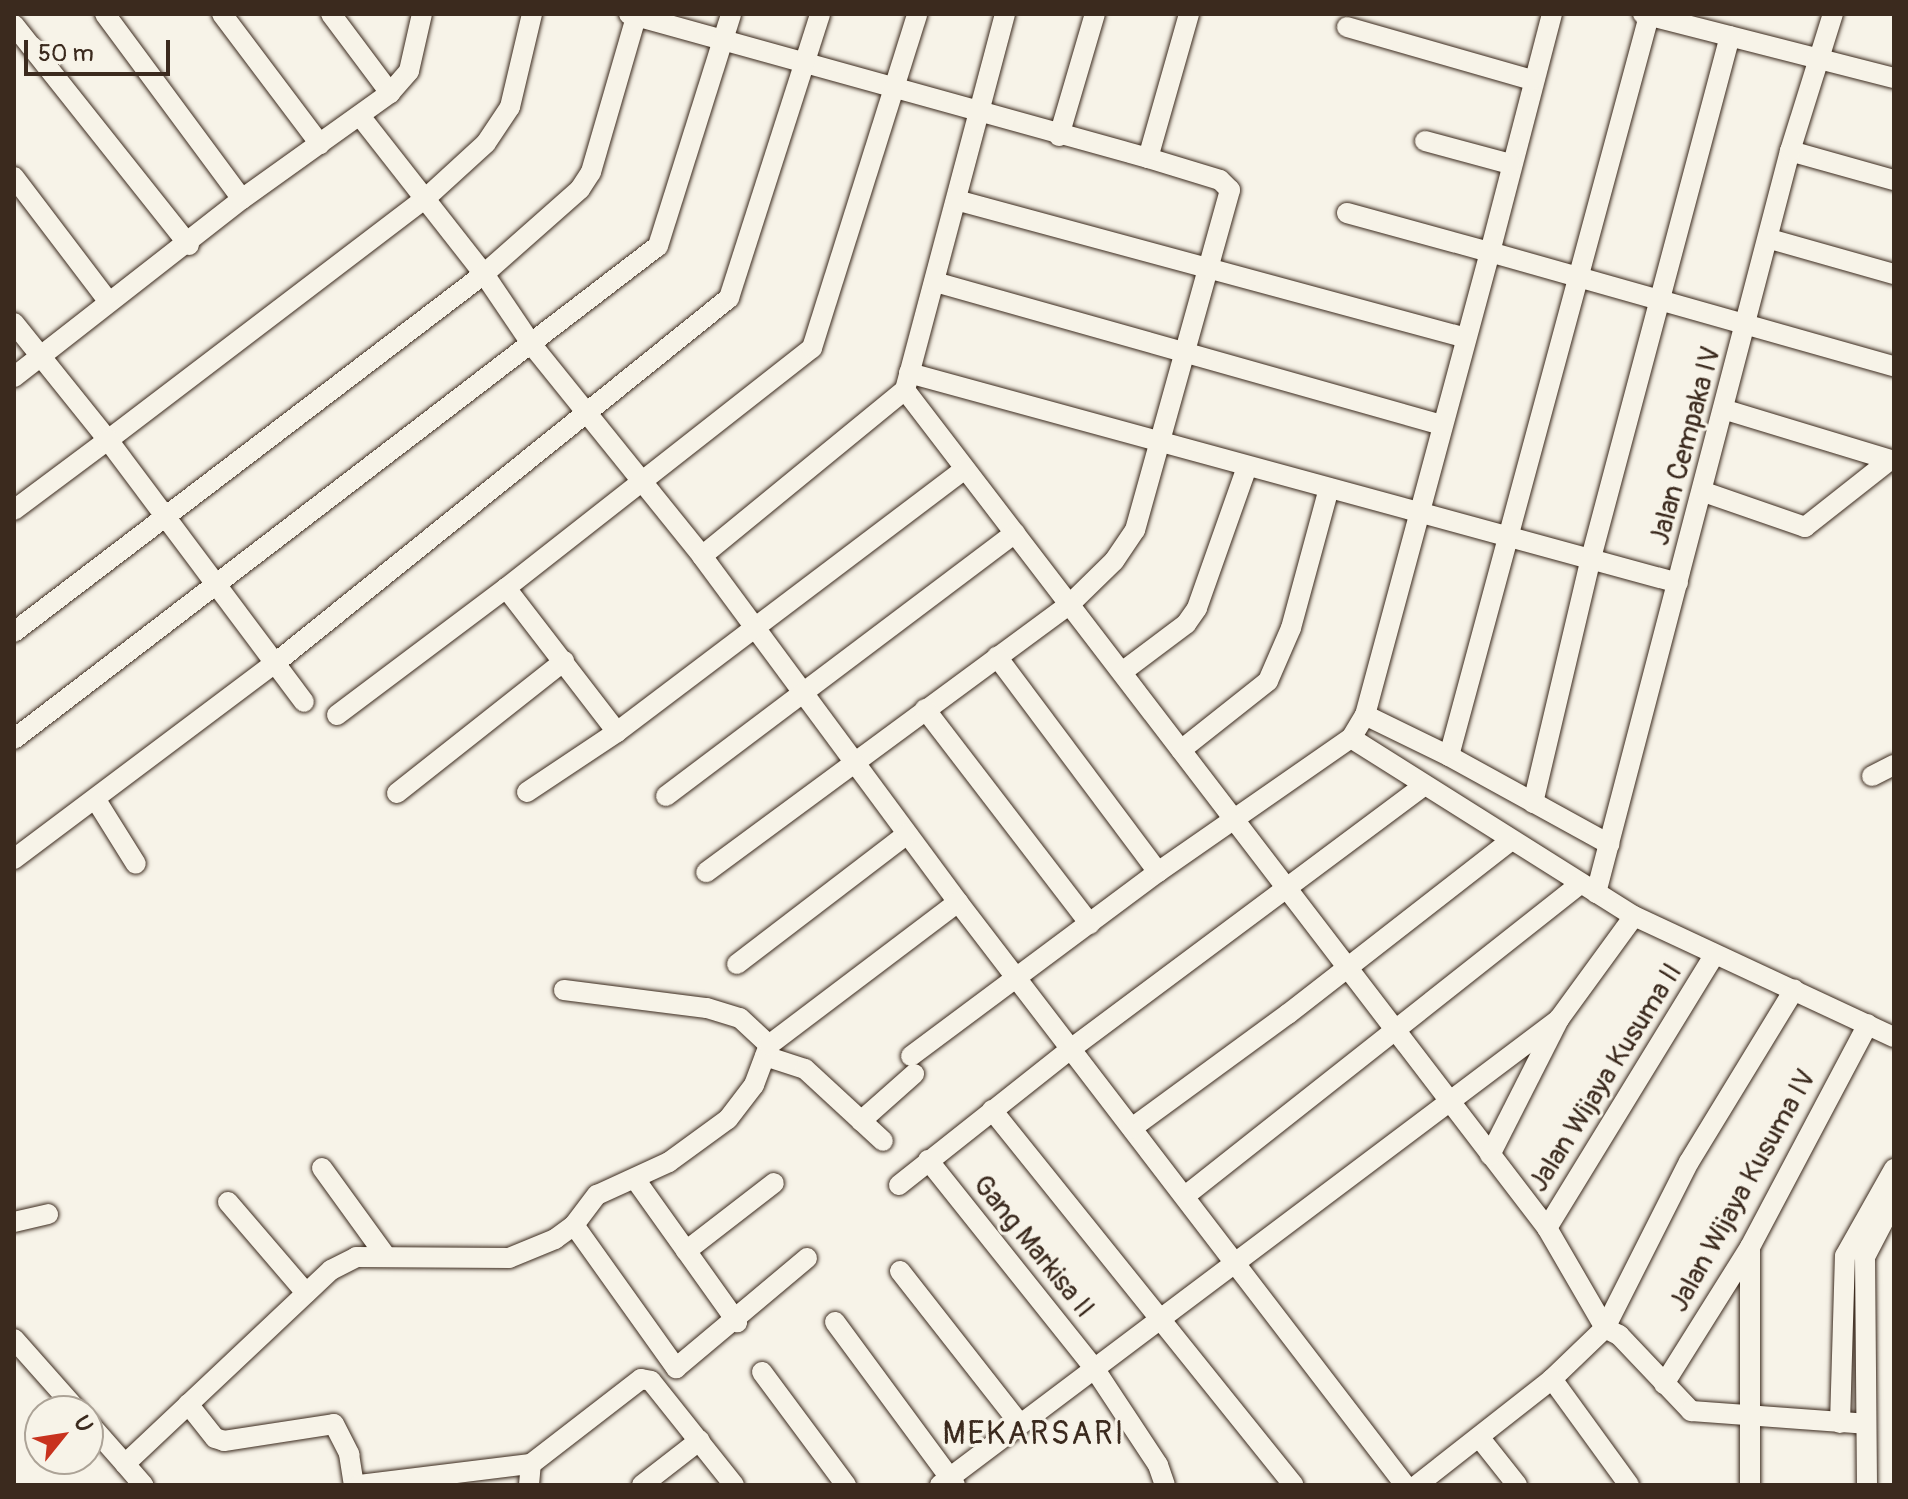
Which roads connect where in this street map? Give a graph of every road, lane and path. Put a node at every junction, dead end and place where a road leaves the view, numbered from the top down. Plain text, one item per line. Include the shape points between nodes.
1 (105, 14) edge
2 (222, 14) edge
3 (331, 14) edge
4 (422, 14) edge
5 (532, 14) edge
6 (731, 14) edge
7 (820, 14) edge
8 (917, 14) edge
9 (1005, 14) edge
10 (1095, 14) edge
11 (1189, 14) edge
12 (1552, 14) edge
13 (1833, 14) edge
14 (634, 15) edge
15 (1646, 15) edge
16 (14, 25) edge
17 (1347, 27) dead end
18 (1730, 36) junction
19 (723, 39) junction
20 (1821, 57) junction
21 (806, 63) junction
22 (1894, 78) edge
23 (1532, 80) junction
24 (895, 89) junction
25 (390, 93) junction
26 (979, 111) junction
27 (360, 116) junction
28 (1059, 136) junction
29 (1425, 141) dead end
30 (320, 144) junction
31 (1790, 151) junction
32 (1148, 158) junction
33 (1510, 164) junction
34 (14, 177) edge
35 (1894, 180) edge
36 (426, 198) junction
37 (242, 199) junction
38 (956, 200) junction
39 (1347, 213) dead end
40 (1770, 239) junction
41 (189, 245) junction
42 (1490, 252) junction
43 (1210, 269) junction
44 (484, 274) junction
45 (1576, 274) junction
46 (1894, 274) edge
47 (935, 282) junction
48 (1660, 298) junction
49 (109, 302) junction
50 (14, 323) edge
51 (1747, 324) junction
52 (1466, 338) junction
53 (532, 345) junction
54 (1187, 352) junction
55 (40, 357) junction
56 (1894, 366) edge
57 (14, 377) edge
58 (907, 381) junction
59 (1726, 410) junction
60 (586, 412) junction
61 (1442, 425) junction
62 (108, 440) junction
63 (1160, 444) junction
64 (1892, 461) edge
65 (1247, 467) junction
66 (965, 469) junction
67 (645, 482) junction
68 (1329, 488) junction
69 (1704, 492) junction
70 (14, 510) edge
71 (1420, 512) junction
72 (163, 515) junction
73 (1015, 533) junction
74 (1509, 533) junction
75 (702, 556) junction
76 (1591, 558) junction
77 (1678, 583) junction
78 (216, 585) junction
79 (506, 588) junction
80 (1070, 604) junction
81 (752, 626) junction
82 (14, 632) edge
83 (997, 657) junction
84 (564, 661) junction
85 (274, 664) junction
86 (1122, 672) junction
87 (805, 693) junction
88 (304, 702) dead end
89 (925, 709) junction
90 (337, 715) dead end
91 (1365, 715) junction
92 (617, 732) junction
93 (1351, 738) junction
94 (14, 739) edge
95 (1181, 750) junction
96 (1449, 756) junction
97 (854, 761) junction
98 (1894, 765) edge
99 (1872, 776) dead end
100 (1422, 787) junction
101 (527, 792) dead end
102 (397, 793) dead end
103 (666, 796) dead end
104 (96, 800) junction
105 (1533, 803) junction
106 (1235, 816) junction
107 (907, 834) junction
108 (1510, 841) junction
109 (1609, 844) junction
110 (14, 859) edge
111 (136, 864) dead end
112 (706, 872) dead end
113 (1158, 872) junction
114 (1588, 888) junction
115 (1289, 889) junction
116 (958, 902) junction
117 (1634, 916) junction
118 (1090, 924) junction
119 (1713, 957) junction
120 (737, 964) dead end
121 (1346, 964) junction
122 (1018, 977) junction
123 (564, 990) dead end
124 (1794, 990) junction
125 (1559, 1019) junction
126 (1868, 1024) junction
127 (1396, 1034) junction
128 (1894, 1037) edge
129 (1072, 1048) junction
130 (767, 1051) junction
131 (1452, 1104) junction
132 (992, 1110) junction
133 (861, 1121) junction
134 (1132, 1128) junction
135 (883, 1141) dead end
136 (1490, 1155) junction
137 (928, 1160) junction
138 (322, 1168) dead end
139 (1894, 1169) edge
140 (635, 1179) junction
141 (774, 1183) dead end
142 (899, 1185) dead end
143 (1185, 1196) junction
144 (1894, 1201) edge
145 (228, 1202) dead end
146 (48, 1214) dead end
147 (14, 1222) edge
148 (574, 1225) junction
149 (1547, 1228) junction
150 (1750, 1247) junction
151 (686, 1251) junction
152 (385, 1255) junction
153 (807, 1258) dead end
154 (1235, 1262) junction
155 (900, 1271) dead end
156 (306, 1293) junction
157 (1160, 1319) junction
158 (737, 1322) junction
159 (835, 1322) dead end
160 (1605, 1328) junction
161 (14, 1339) edge
162 (1094, 1368) junction
163 (762, 1372) dead end
164 (1552, 1379) junction
165 (1664, 1384) junction
166 (64, 1395) edge
167 (188, 1404) junction
168 (1753, 1419) junction
169 (1840, 1423) junction
170 (1020, 1424) junction
171 (1866, 1424) junction
172 (1479, 1437) junction
173 (104, 1440) edge
174 (700, 1440) junction
175 (125, 1464) junction
176 (531, 1464) junction
177 (1400, 1479) edge
178 (948, 1483) edge
179 (143, 1485) edge
180 (356, 1485) edge
181 (529, 1485) edge
182 (642, 1485) edge
183 (734, 1485) edge
184 (846, 1485) edge
185 (1165, 1485) edge
186 (1293, 1485) edge
187 (1377, 1485) edge
188 (1417, 1485) edge
189 (1517, 1485) edge
190 (1629, 1485) edge
191 (1750, 1485) edge
192 (1867, 1485) edge

1 - 37 street
2 - 30 street
3 - 25 street
4 - 25 street via 409,71
5 - 36 street via 510,107 499,127
6 - 19 street
7 - 21 street
8 - 24 street
9 - 26 street
10 - 28 street
11 - 32 street
12 - 23 street
13 - 20 street, Jalan Cempaka IV
14 - 19 street
14 - 44 street via 591,172 580,189
15 - 18 street
15 - 45 street
16 - 41 street
17 - 23 street
18 - 20 street
18 - 48 street
19 - 21 street
19 - 53 street via 658,246
20 - 22 street
20 - 31 street, Jalan Cempaka IV
21 - 24 street
21 - 60 street via 732,293
23 - 33 street
24 - 26 street
24 - 67 street via 812,348
25 - 27 street
26 - 28 street
26 - 38 street
27 - 30 street
27 - 36 street
28 - 32 street
29 - 33 street
30 - 37 street
31 - 35 street
31 - 40 street, Jalan Cempaka IV
32 - 43 street via 1228,186
33 - 42 street
34 - 49 street
36 - 44 street
36 - 62 street
37 - 41 street
38 - 43 street
38 - 47 street
39 - 42 street
40 - 46 street
40 - 51 street, Jalan Cempaka IV
41 - 49 street
42 - 45 street
42 - 52 street
43 - 52 street
43 - 54 street
44 - 53 street
44 - 72 street
45 - 48 street
45 - 74 street
47 - 54 street
47 - 58 street
48 - 51 street
48 - 76 street
49 - 55 street
50 - 55 street
51 - 56 street
51 - 59 street, Jalan Cempaka IV
52 - 61 street
53 - 60 street
53 - 78 street
54 - 61 street
54 - 63 street
55 - 57 street
55 - 62 street
58 - 63 street
58 - 66 street
58 - 75 street
59 - 64 street
59 - 69 street, Jalan Cempaka IV
60 - 67 street
60 - 85 street
61 - 71 street
62 - 70 street
62 - 72 street
63 - 65 street
63 - 80 street via 1135,530 1098,582
64 - 69 street via 1805,527
65 - 68 street
65 - 86 street via 1197,608 1186,624
66 - 73 street
66 - 81 street
67 - 75 street
67 - 79 street
68 - 71 street
68 - 95 street via 1291,628 1268,681
69 - 77 street, Jalan Cempaka IV
71 - 74 street
71 - 91 street
72 - 78 street
72 - 82 street
73 - 80 street
73 - 87 street
74 - 76 street
74 - 96 street
75 - 81 street
76 - 77 street
76 - 105 street
77 - 109 street, Jalan Cempaka IV
78 - 85 street
78 - 94 street
79 - 84 street
79 - 90 street
80 - 83 street
80 - 86 street
81 - 87 street
81 - 92 street
83 - 89 street
83 - 113 street
84 - 92 street
84 - 102 street
85 - 88 street
85 - 104 street
86 - 95 street
87 - 97 street
87 - 103 street
89 - 97 street
89 - 118 street
91 - 93 street
91 - 96 street
92 - 101 street
93 - 100 street
93 - 106 street
95 - 106 street
96 - 105 street
97 - 107 street
97 - 112 street
98 - 99 street
100 - 108 street
100 - 115 street
104 - 110 street
104 - 111 street
105 - 109 street
106 - 113 street
106 - 115 street
107 - 116 street
107 - 120 street
108 - 114 street
108 - 121 street
109 - 114 street, Jalan Cempaka IV
113 - 118 street
114 - 117 street
114 - 127 street
115 - 121 street
115 - 129 street
116 - 122 street
116 - 130 street
117 - 119 street
117 - 125 street
118 - 122 street
119 - 124 street
119 - 149 street, Jalan Wijaya Kusuma II
121 - 127 street
121 - 134 street via 1288,1014
122 - 129 street
122 - 133 street via 913,1065
123 - 130 street via 707,1008 740,1018
124 - 126 street
124 - 160 street via 1689,1162
125 - 131 street
125 - 136 street
126 - 128 street
126 - 150 street, Jalan Wijaya Kusuma IV
127 - 131 street
127 - 143 street
129 - 132 street
129 - 134 street
130 - 133 street via 805,1069
130 - 140 street via 754,1085 728,1119 669,1162
131 - 136 street
131 - 154 street
132 - 137 street
132 - 157 street
133 - 135 street
134 - 143 street
136 - 149 street
137 - 142 street
137 - 162 street, Gang Markisa II
138 - 152 street
139 - 169 street via 1845,1256
140 - 148 street via 597,1195
140 - 151 street
141 - 151 street
143 - 154 street
144 - 171 street via 1865,1257
145 - 156 street
146 - 147 street
148 - 152 street via 509,1258
148 - 158 street via 676,1368
149 - 160 street
150 - 165 street, Jalan Wijaya Kusuma IV
150 - 168 street
151 - 158 street
152 - 156 street via 356,1257 331,1270
153 - 158 street
154 - 157 street
154 - 177 street
155 - 170 street
156 - 167 street
157 - 162 street
157 - 186 street
159 - 178 street
160 - 164 street
160 - 165 street via 1619,1335
161 - 166 street
162 - 170 street
162 - 185 street, Gang Markisa II via 1158,1465
163 - 184 street
164 - 172 street
164 - 190 street
165 - 168 street via 1687,1409
167 - 175 street
167 - 180 street via 215,1438 224,1441 334,1424
168 - 169 street
168 - 191 street
169 - 171 street
170 - 178 street
171 - 192 street
172 - 188 street
172 - 189 street
173 - 175 street
174 - 176 street via 651,1381 641,1379
174 - 182 street
174 - 183 street
175 - 179 street
176 - 180 street
176 - 181 street
177 - 187 street

